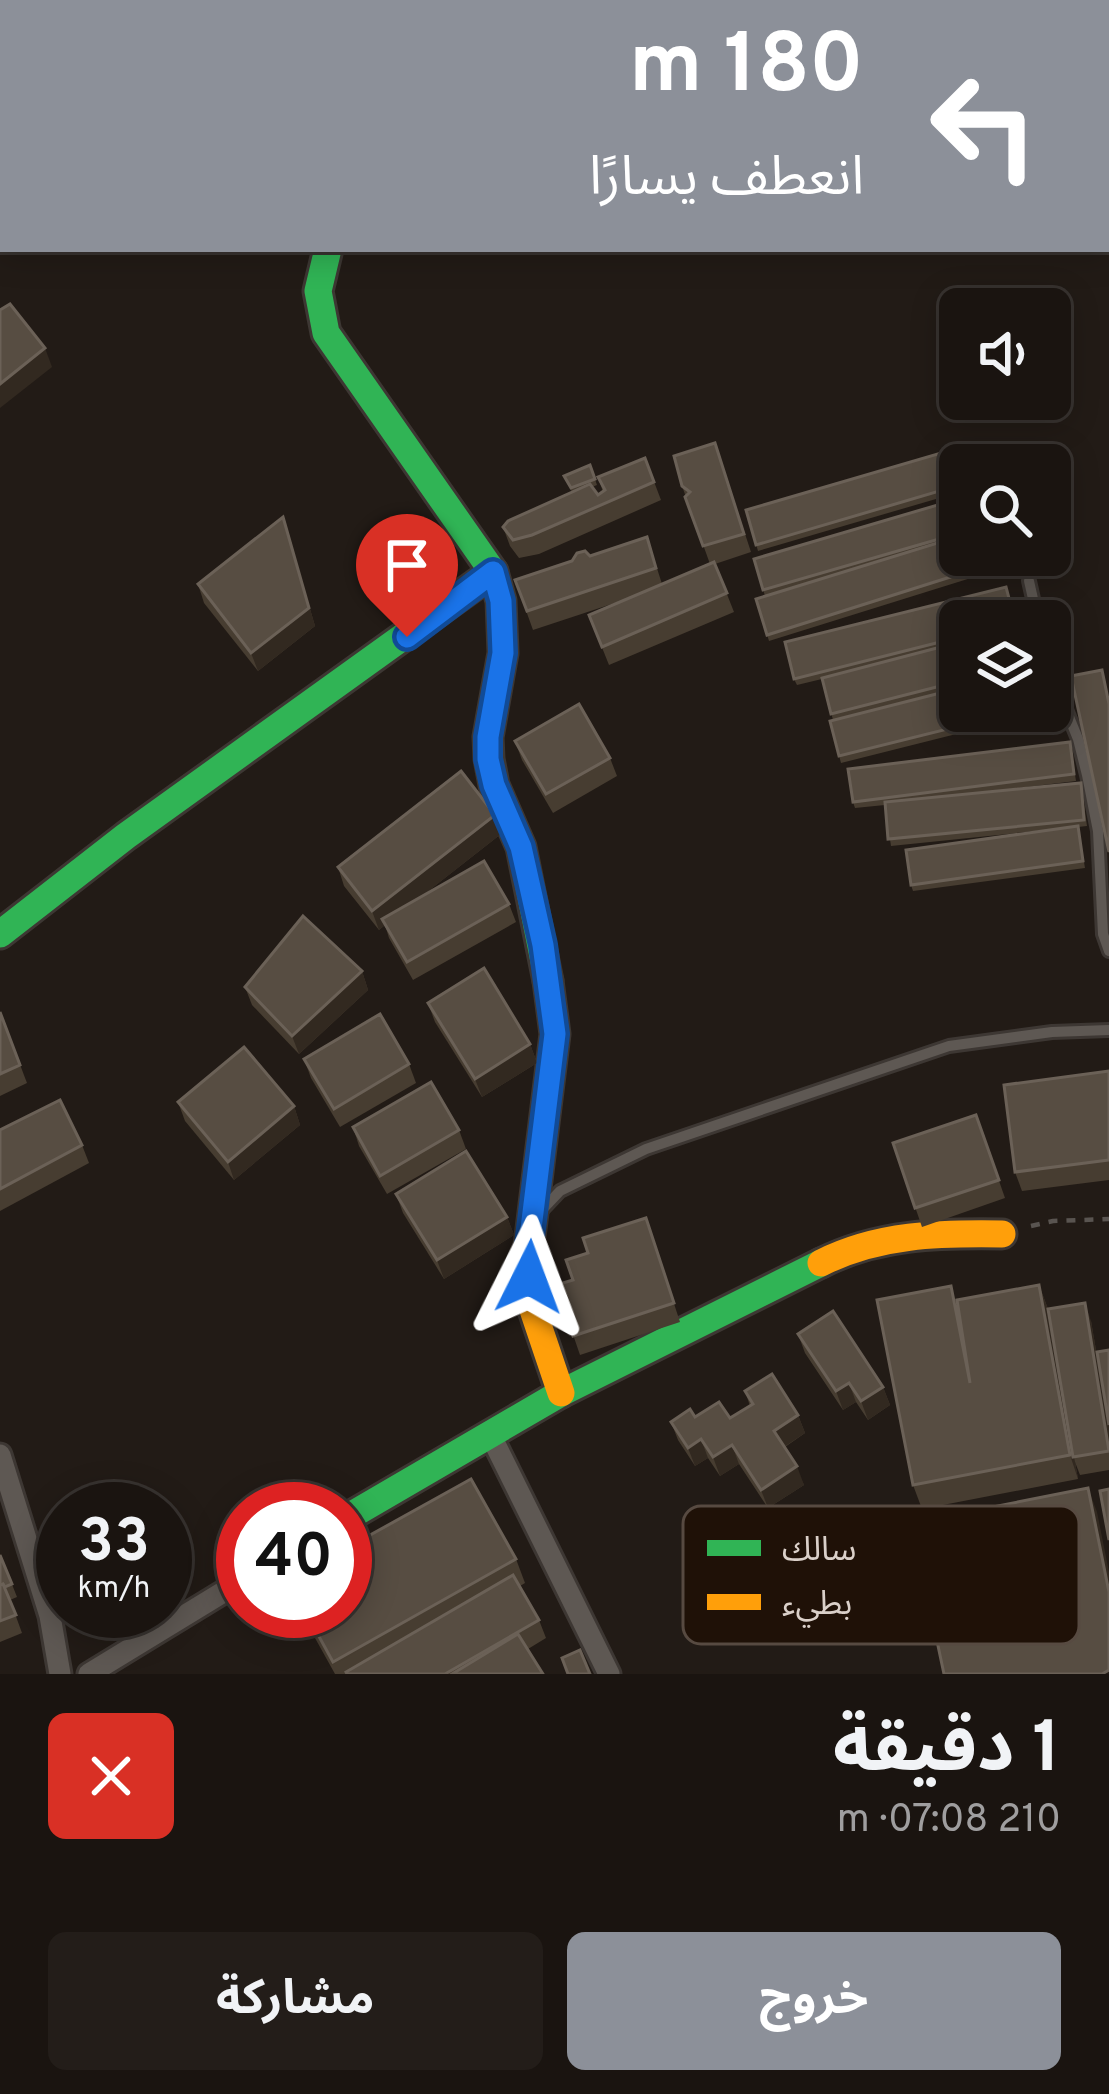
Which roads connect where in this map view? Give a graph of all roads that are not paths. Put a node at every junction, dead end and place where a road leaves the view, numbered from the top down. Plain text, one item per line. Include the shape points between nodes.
1 (327, 252) edge
2 (493, 572) junction
3 (1030, 581) dead end
4 (1034, 600) edge
5 (1071, 722) edge
6 (0, 934) edge
7 (1109, 951) edge
8 (1109, 1030) edge
9 (531, 1221) junction
10 (1002, 1234) road end
11 (561, 1394) junction
12 (490, 1434) junction
13 (0, 1455) edge
14 (372, 1503) edge
15 (216, 1596) edge
16 (60, 1674) edge
17 (88, 1674) edge
18 (609, 1674) edge

1 - 2 street via 318,302 336,352
2 - 6 street
2 - 9 street via 503,653 488,759 521,847 555,1034
3 - 4 lane
5 - 7 lane via 1098,831
8 - 9 lane via 949,1046 646,1150 560,1191
9 - 11 street via 530,1301
10 - 11 street via 913,1233 857,1246
11 - 12 street
12 - 14 street
12 - 18 street
13 - 16 street
15 - 17 street

